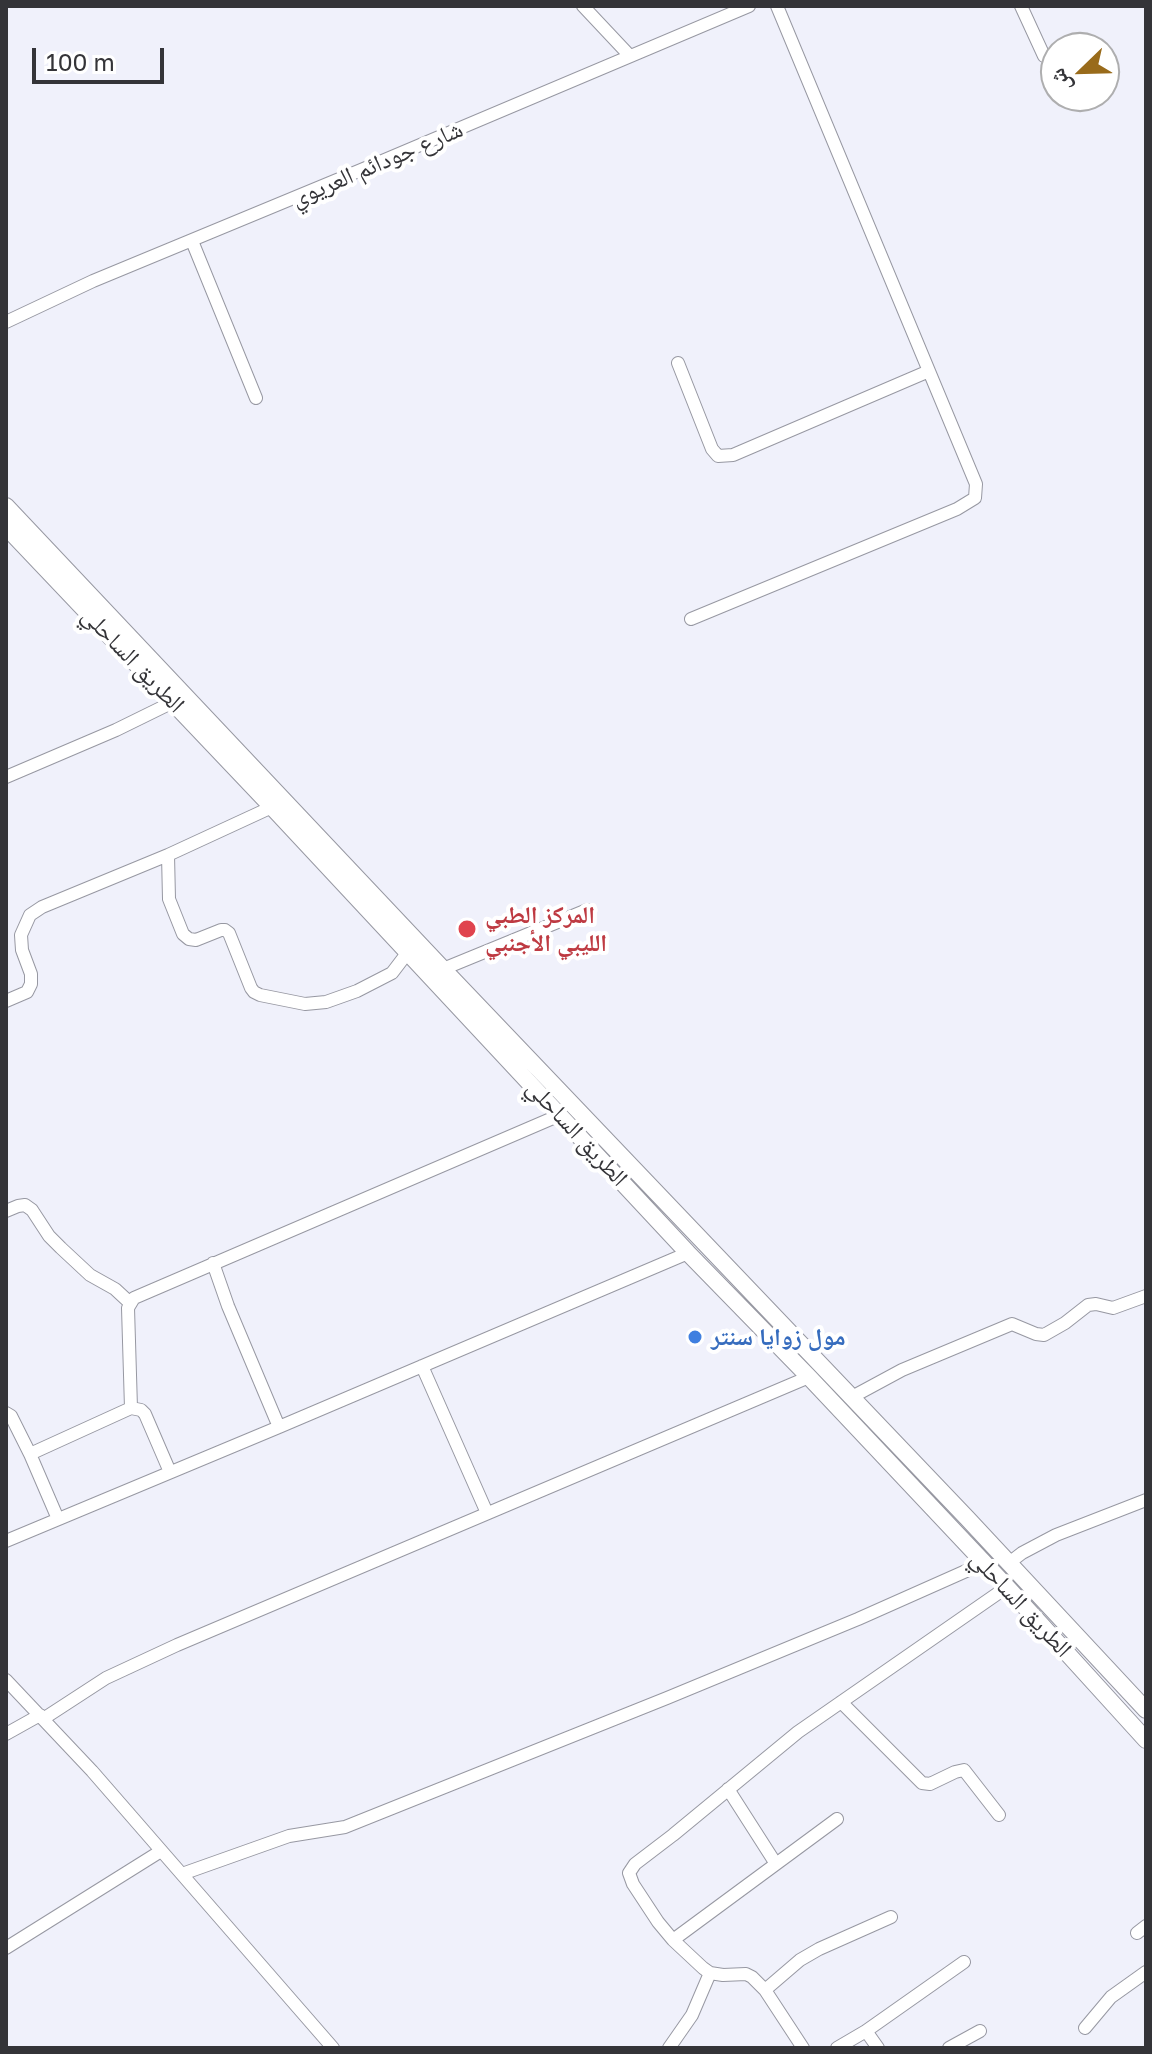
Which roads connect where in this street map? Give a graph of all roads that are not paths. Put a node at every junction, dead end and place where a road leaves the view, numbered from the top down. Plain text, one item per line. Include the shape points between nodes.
1 (583, 6) edge
2 (749, 6) edge
3 (777, 6) edge
4 (1021, 6) edge
5 (1040, 47) edge
6 (630, 56) junction
7 (192, 241) junction
8 (6, 322) edge
9 (678, 363) dead end
10 (929, 371) junction
11 (256, 398) dead end
12 (6, 506) edge
13 (6, 527) edge
14 (691, 619) dead end
15 (173, 702) junction
16 (6, 777) edge
17 (272, 807) junction
18 (168, 855) junction
19 (587, 910) dead end
20 (408, 952) junction
21 (443, 969) junction
22 (6, 1001) edge
23 (560, 1115) junction
24 (6, 1211) edge
25 (688, 1253) junction
26 (213, 1263) junction
27 (1146, 1296) edge
28 (129, 1302) junction
29 (422, 1366) junction
30 (809, 1377) junction
31 (852, 1397) junction
32 (131, 1408) junction
33 (6, 1413) edge
34 (279, 1427) junction
35 (30, 1454) junction
36 (170, 1472) junction
37 (1146, 1500) edge
38 (487, 1513) junction
39 (58, 1519) junction
40 (6, 1541) edge
41 (984, 1563) junction
42 (1009, 1563) junction
43 (1007, 1587) junction
44 (6, 1680) edge
45 (841, 1702) junction
46 (1146, 1710) edge
47 (42, 1717) junction
48 (6, 1734) edge
49 (1146, 1740) edge
50 (728, 1789) junction
51 (999, 1815) dead end
52 (837, 1819) dead end
53 (161, 1851) junction
54 (776, 1864) junction
55 (182, 1874) junction
56 (891, 1917) dead end
57 (673, 1940) junction
58 (6, 1948) edge
59 (964, 1962) dead end
60 (1146, 1972) edge
61 (710, 1973) junction
62 (765, 1990) junction
63 (1085, 2028) dead end
64 (866, 2031) junction
65 (980, 2031) dead end
66 (333, 2048) edge
67 (669, 2048) edge
68 (803, 2048) edge
69 (837, 2048) edge
70 (878, 2048) edge
71 (949, 2048) edge

1 - 6 street
2 - 6 street, شارع جودائم العريوي
3 - 10 street
4 - 5 street
6 - 7 street, شارع جودائم العريوي
7 - 8 street, شارع جودائم العريوي
7 - 11 street
9 - 10 street via 718,456 733,455
10 - 14 street via 976,484 975,498
12 - 21 highway, الطريق الساحلي
13 - 15 highway, الطريق الساحلي
15 - 16 street
15 - 17 highway, الطريق الساحلي
17 - 18 street
17 - 20 highway, الطريق الساحلي
18 - 20 street via 169,899 183,934 196,940 221,930 229,933 251,988 260,995 305,1004 326,1002 392,973
18 - 22 street via 30,915 21,935 31,984 27,992
19 - 21 street
20 - 23 highway, الطريق الساحلي
21 - 31 highway, الطريق الساحلي
23 - 25 highway, الطريق الساحلي
23 - 26 street
24 - 28 street via 25,1205 32,1210 61,1248
25 - 29 street
25 - 30 highway, الطريق الساحلي
26 - 28 street
26 - 34 street
27 - 31 street via 1113,1308 1088,1305 1044,1335 1012,1324
28 - 32 street
29 - 34 street
29 - 38 street
30 - 38 street
30 - 41 highway, الطريق الساحلي
31 - 42 highway, الطريق الساحلي
32 - 35 street
32 - 36 street via 145,1414
33 - 35 street
34 - 36 street
35 - 39 street
36 - 39 street
37 - 42 street via 1056,1535
38 - 47 street via 163,1651
39 - 40 street
41 - 43 highway, الطريق الساحلي
41 - 55 street via 345,1827 289,1836
42 - 46 highway, الطريق الساحلي
43 - 45 street
43 - 49 highway, الطريق الساحلي
44 - 47 street
45 - 50 street
45 - 51 street via 922,1783 964,1770
47 - 48 street
47 - 53 street
50 - 54 street
50 - 57 street via 629,1873
52 - 54 street
53 - 55 street
53 - 58 street
54 - 57 street
55 - 66 street
56 - 62 street via 809,1954
57 - 61 street
59 - 64 street
60 - 63 street via 1111,1997
61 - 62 street via 746,1974
61 - 67 street via 692,2015
62 - 68 street
64 - 69 street
64 - 70 street
65 - 71 street

